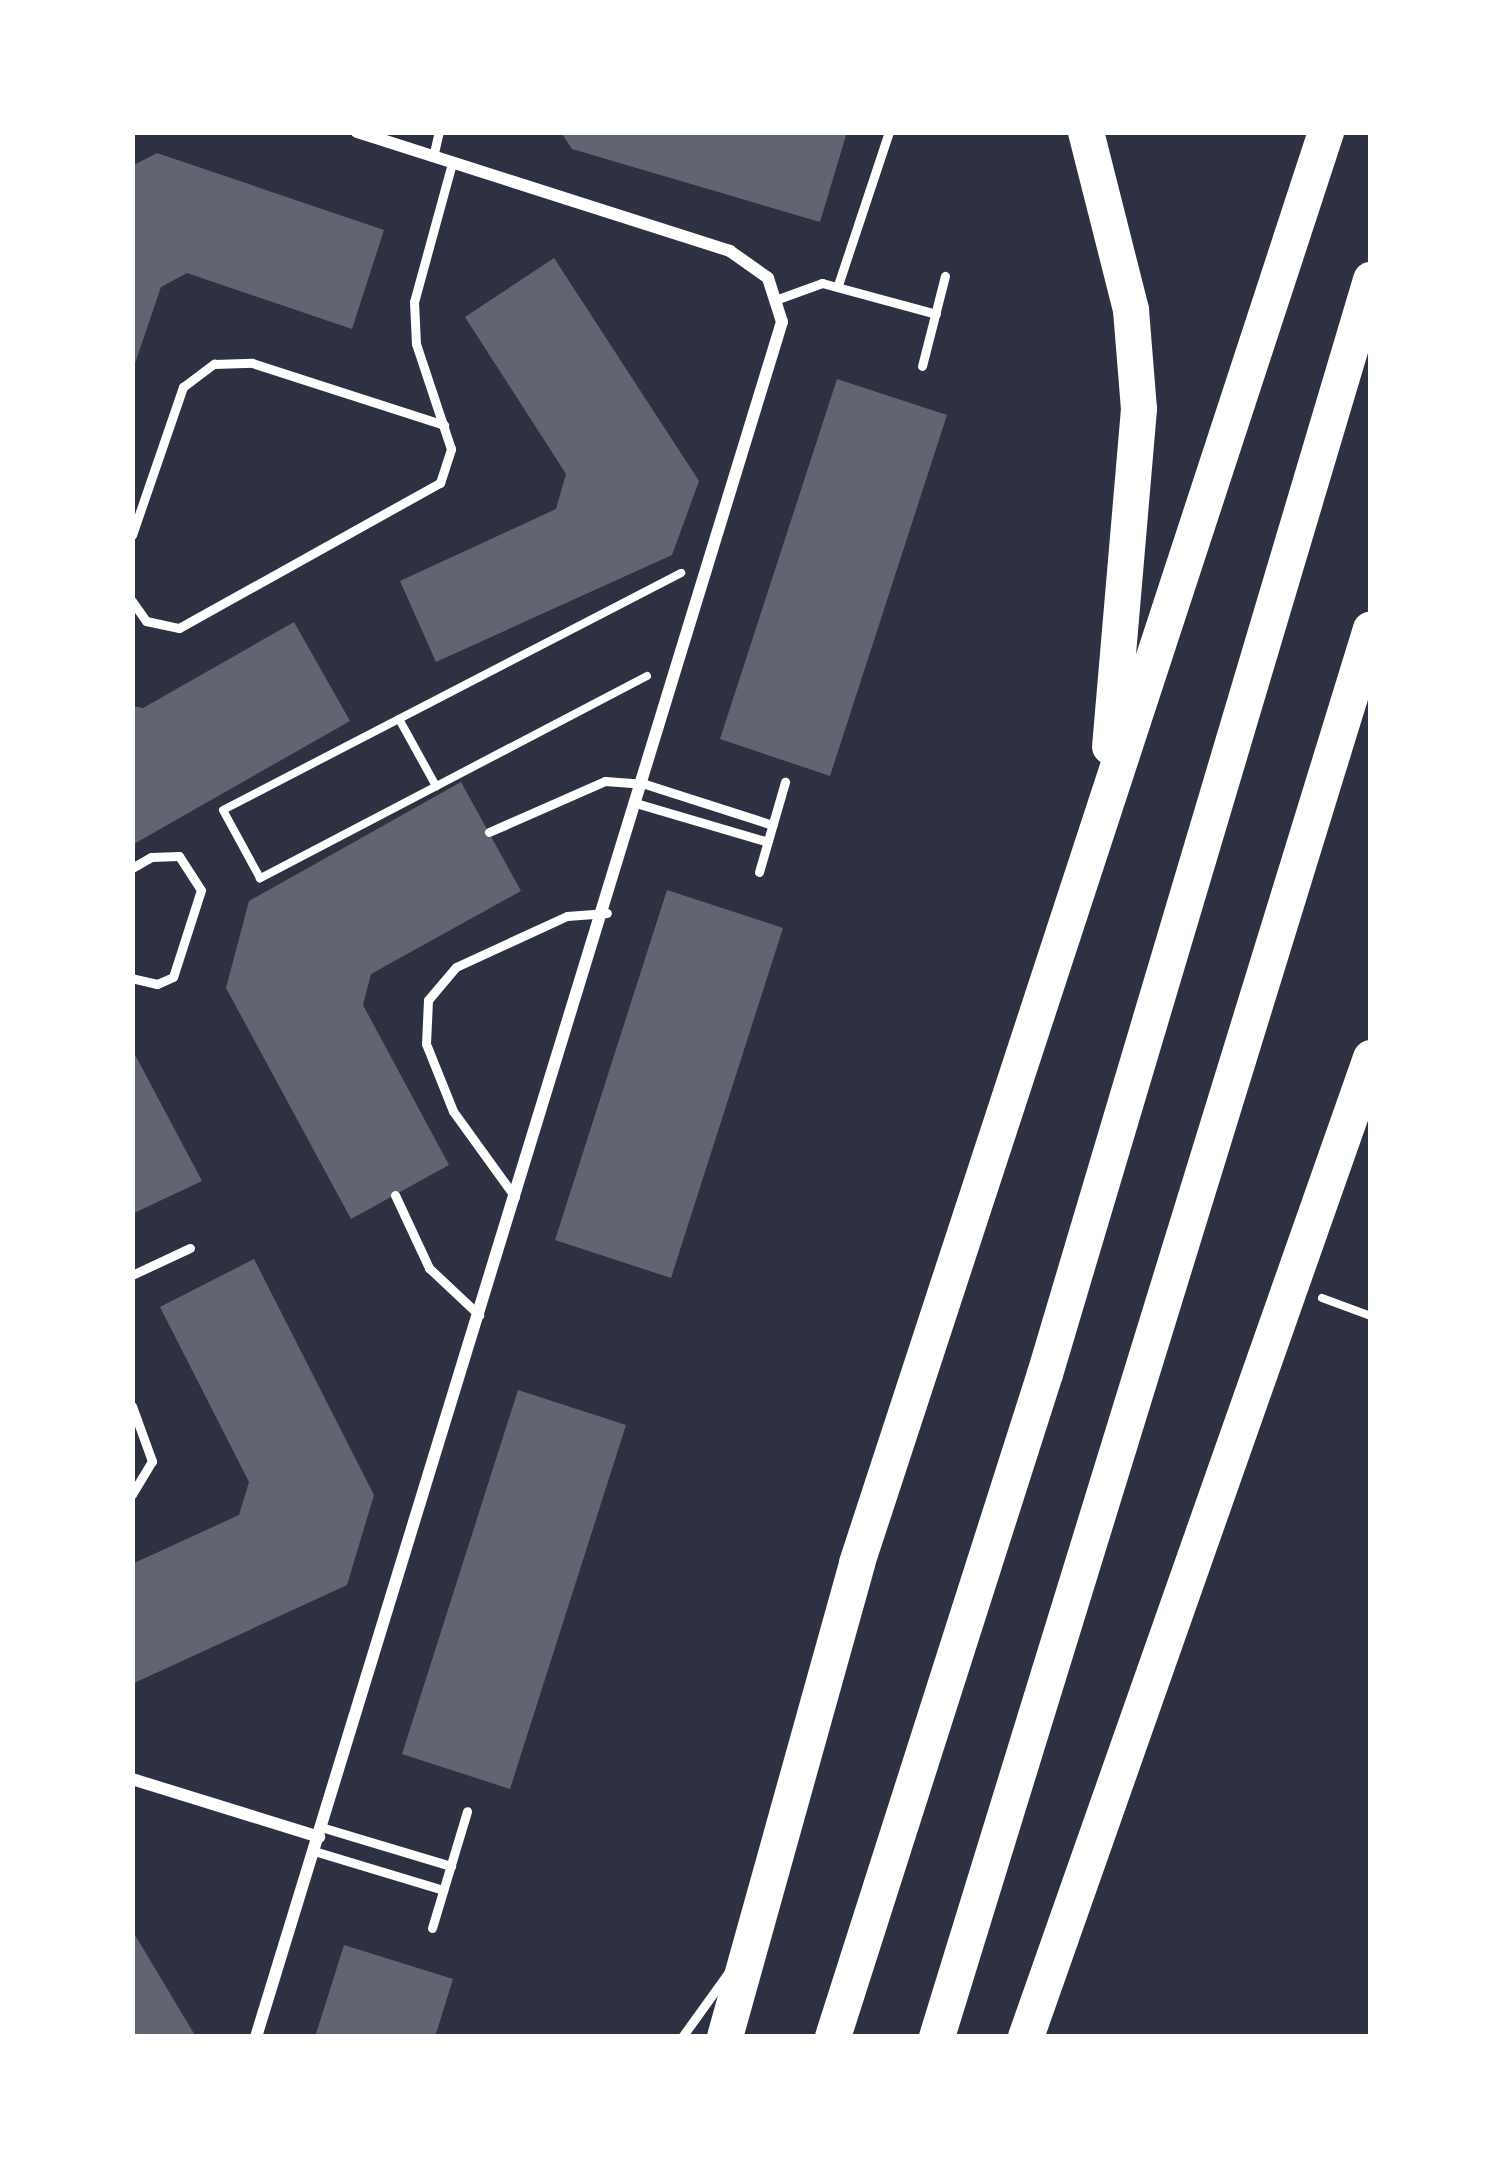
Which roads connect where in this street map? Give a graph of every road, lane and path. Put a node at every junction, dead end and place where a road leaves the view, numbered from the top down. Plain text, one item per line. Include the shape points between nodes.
1 (356, 132) edge
2 (439, 132) edge
3 (889, 132) edge
4 (1086, 132) edge
5 (1326, 132) edge
6 (403, 139) edge
7 (433, 157) junction
8 (452, 163) junction
9 (945, 276) dead end
10 (1371, 280) edge
11 (838, 285) junction
12 (778, 299) junction
13 (936, 314) junction
14 (922, 367) dead end
15 (444, 425) junction
16 (132, 535) edge
17 (714, 555) junction
18 (132, 601) edge
19 (1371, 629) edge
20 (683, 657) junction
21 (399, 719) junction
22 (784, 782) dead end
23 (645, 784) junction
24 (436, 786) junction
25 (639, 804) junction
26 (1102, 822) junction
27 (772, 825) junction
28 (489, 832) dead end
29 (768, 842) junction
30 (132, 868) edge
31 (759, 872) dead end
32 (607, 913) junction
33 (132, 978) edge
34 (1371, 1058) edge
35 (395, 1195) dead end
36 (515, 1197) junction
37 (190, 1248) dead end
38 (132, 1275) edge
39 (1290, 1287) junction
40 (479, 1316) junction
41 (1371, 1316) edge
42 (132, 1406) edge
43 (132, 1494) edge
44 (132, 1780) edge
45 (467, 1810) dead end
46 (318, 1838) junction
47 (451, 1866) junction
48 (443, 1890) junction
49 (432, 1928) dead end
50 (748, 1951) junction
51 (1034, 2026) edge
52 (256, 2037) edge
53 (682, 2037) edge
54 (725, 2037) edge
55 (833, 2037) edge
56 (937, 2037) edge

1 - 6 street
2 - 7 lane
3 - 11 lane
4 - 26 highway via 1131,310 1139,410
5 - 26 highway
6 - 7 street
7 - 8 street
8 - 12 street via 730,251 768,278
8 - 15 lane via 414,302 416,344
9 - 13 lane
10 - 55 highway via 1045,1374
11 - 12 lane via 806,284
11 - 13 lane
12 - 17 street via 778,346
13 - 14 lane
15 - 16 lane via 252,363 214,364 183,387
15 - 18 lane via 450,461 432,492 178,628 146,621
17 - 20 street
17 - 21 path
19 - 56 highway
20 - 23 street
20 - 24 path
21 - 24 path
21 - 24 path via 223,810 250,861 260,878
22 - 27 lane
23 - 25 street
23 - 27 lane
23 - 28 lane via 586,786
25 - 29 lane
25 - 32 street
26 - 50 highway via 856,1563
27 - 29 lane
29 - 31 lane
30 - 33 lane via 178,856 201,890 172,976 157,984
32 - 36 street
32 - 36 lane via 567,916 457,967 428,1000 426,1044 453,1111
34 - 39 highway
35 - 40 lane via 429,1268
36 - 40 street
37 - 38 lane
39 - 41 path
39 - 51 highway
40 - 46 street
42 - 43 lane via 152,1461
44 - 46 street
45 - 47 lane
46 - 47 lane
46 - 48 lane
46 - 52 street
47 - 48 lane
48 - 49 lane
50 - 53 lane
50 - 54 highway

